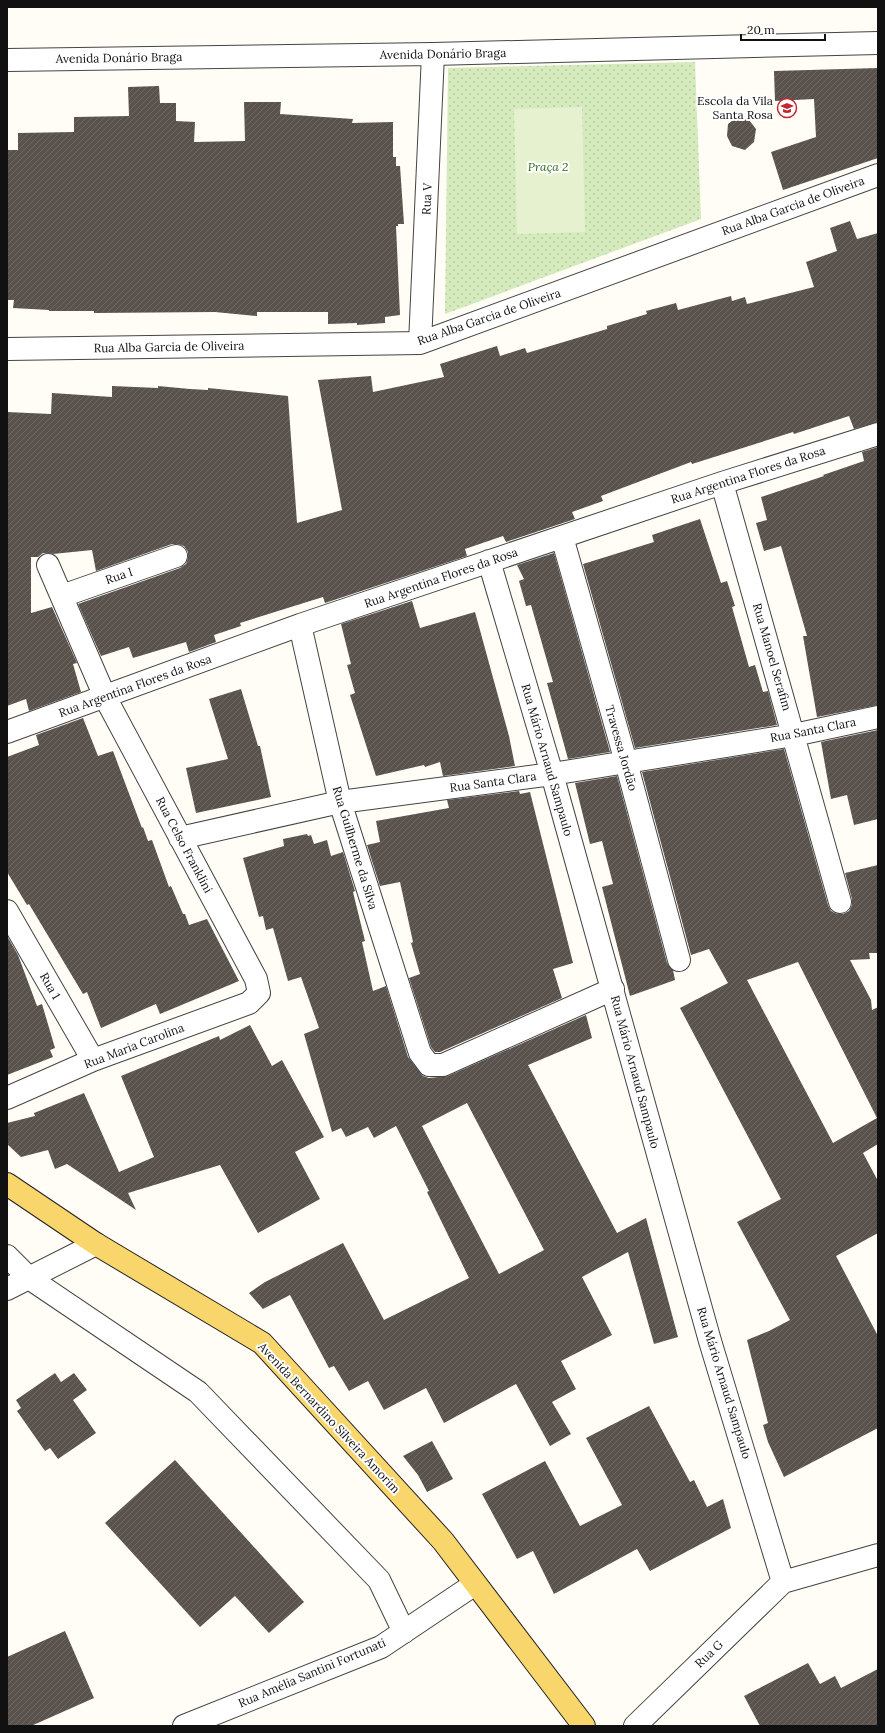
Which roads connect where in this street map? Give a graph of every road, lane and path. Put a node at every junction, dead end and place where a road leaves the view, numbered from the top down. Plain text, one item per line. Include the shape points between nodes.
1 (878, 43) edge
2 (433, 54) junction
3 (7, 60) edge
4 (878, 175) edge
5 (420, 344) junction
6 (7, 349) edge
7 (878, 434) edge
8 (722, 482) junction
9 (562, 537) junction
10 (176, 556) dead end
11 (489, 561) junction
12 (48, 565) dead end
13 (62, 596) junction
14 (300, 625) junction
15 (105, 698) junction
16 (878, 717) edge
17 (7, 732) edge
18 (794, 735) junction
19 (626, 762) junction
20 (552, 774) junction
21 (340, 802) junction
22 (180, 838) junction
23 (840, 902) dead end
24 (7, 911) edge
25 (679, 960) dead end
26 (613, 989) junction
27 (259, 993) joint
28 (93, 1060) junction
29 (7, 1098) edge
30 (7, 1184) edge
31 (96, 1244) junction
32 (7, 1256) edge
33 (29, 1278) junction
34 (7, 1289) edge
35 (878, 1555) edge
36 (784, 1582) junction
37 (475, 1584) junction
38 (404, 1632) junction
39 (184, 1726) edge
40 (584, 1726) edge
41 (635, 1726) edge

1 - 2 street, Avenida Donário Braga
2 - 3 street, Avenida Donário Braga
2 - 5 street, Rua V
4 - 5 street, Rua Alba Garcia de Oliveira
5 - 6 street, Rua Alba Garcia de Oliveira
7 - 8 street, Rua Argentina Flores da Rosa
8 - 9 street, Rua Argentina Flores da Rosa
8 - 18 street, Rua Manoel Serafim
9 - 11 street, Rua Argentina Flores da Rosa
9 - 19 street, Travessa Jordão
10 - 13 street, Rua I
11 - 14 street, Rua Argentina Flores da Rosa
11 - 20 street, Rua Mário Arnaud Sampaulo
12 - 13 street
13 - 15 street
14 - 15 street, Rua Argentina Flores da Rosa
14 - 21 street, Rua Guilherme da Silva
15 - 17 street, Rua Argentina Flores da Rosa
15 - 22 street, Rua Celso Franklini
16 - 18 street, Rua Santa Clara
18 - 19 street, Rua Santa Clara
18 - 23 street, Rua Manoel Serafim
19 - 20 street, Rua Santa Clara
19 - 25 street, Travessa Jordão
20 - 21 street, Rua Santa Clara
20 - 26 street, Rua Mário Arnaud Sampaulo
21 - 22 street, Rua Santa Clara
21 - 26 street, Rua Guilherme da Silva via 420,1053 429,1065 443,1065
22 - 27 street, Rua Celso Franklini via 256,979
24 - 28 street, Rua 1
26 - 36 street, Rua Mário Arnaud Sampaulo via 710,1341
27 - 28 street, Rua Maria Carolina via 249,1003
28 - 29 street, Rua Maria Carolina
30 - 31 main road, Avenida Bernardino Silveira Amorim
31 - 33 street
31 - 37 main road, Avenida Bernardino Silveira Amorim via 262,1344 443,1541
32 - 33 street
33 - 34 street
33 - 38 street via 198,1392 379,1580
35 - 36 street
36 - 41 street, Rua G
37 - 38 street, Rua Amélia Santini Fortunati
37 - 40 main road, Avenida Bernardino Silveira Amorim
38 - 39 street, Rua Amélia Santini Fortunati via 381,1647

